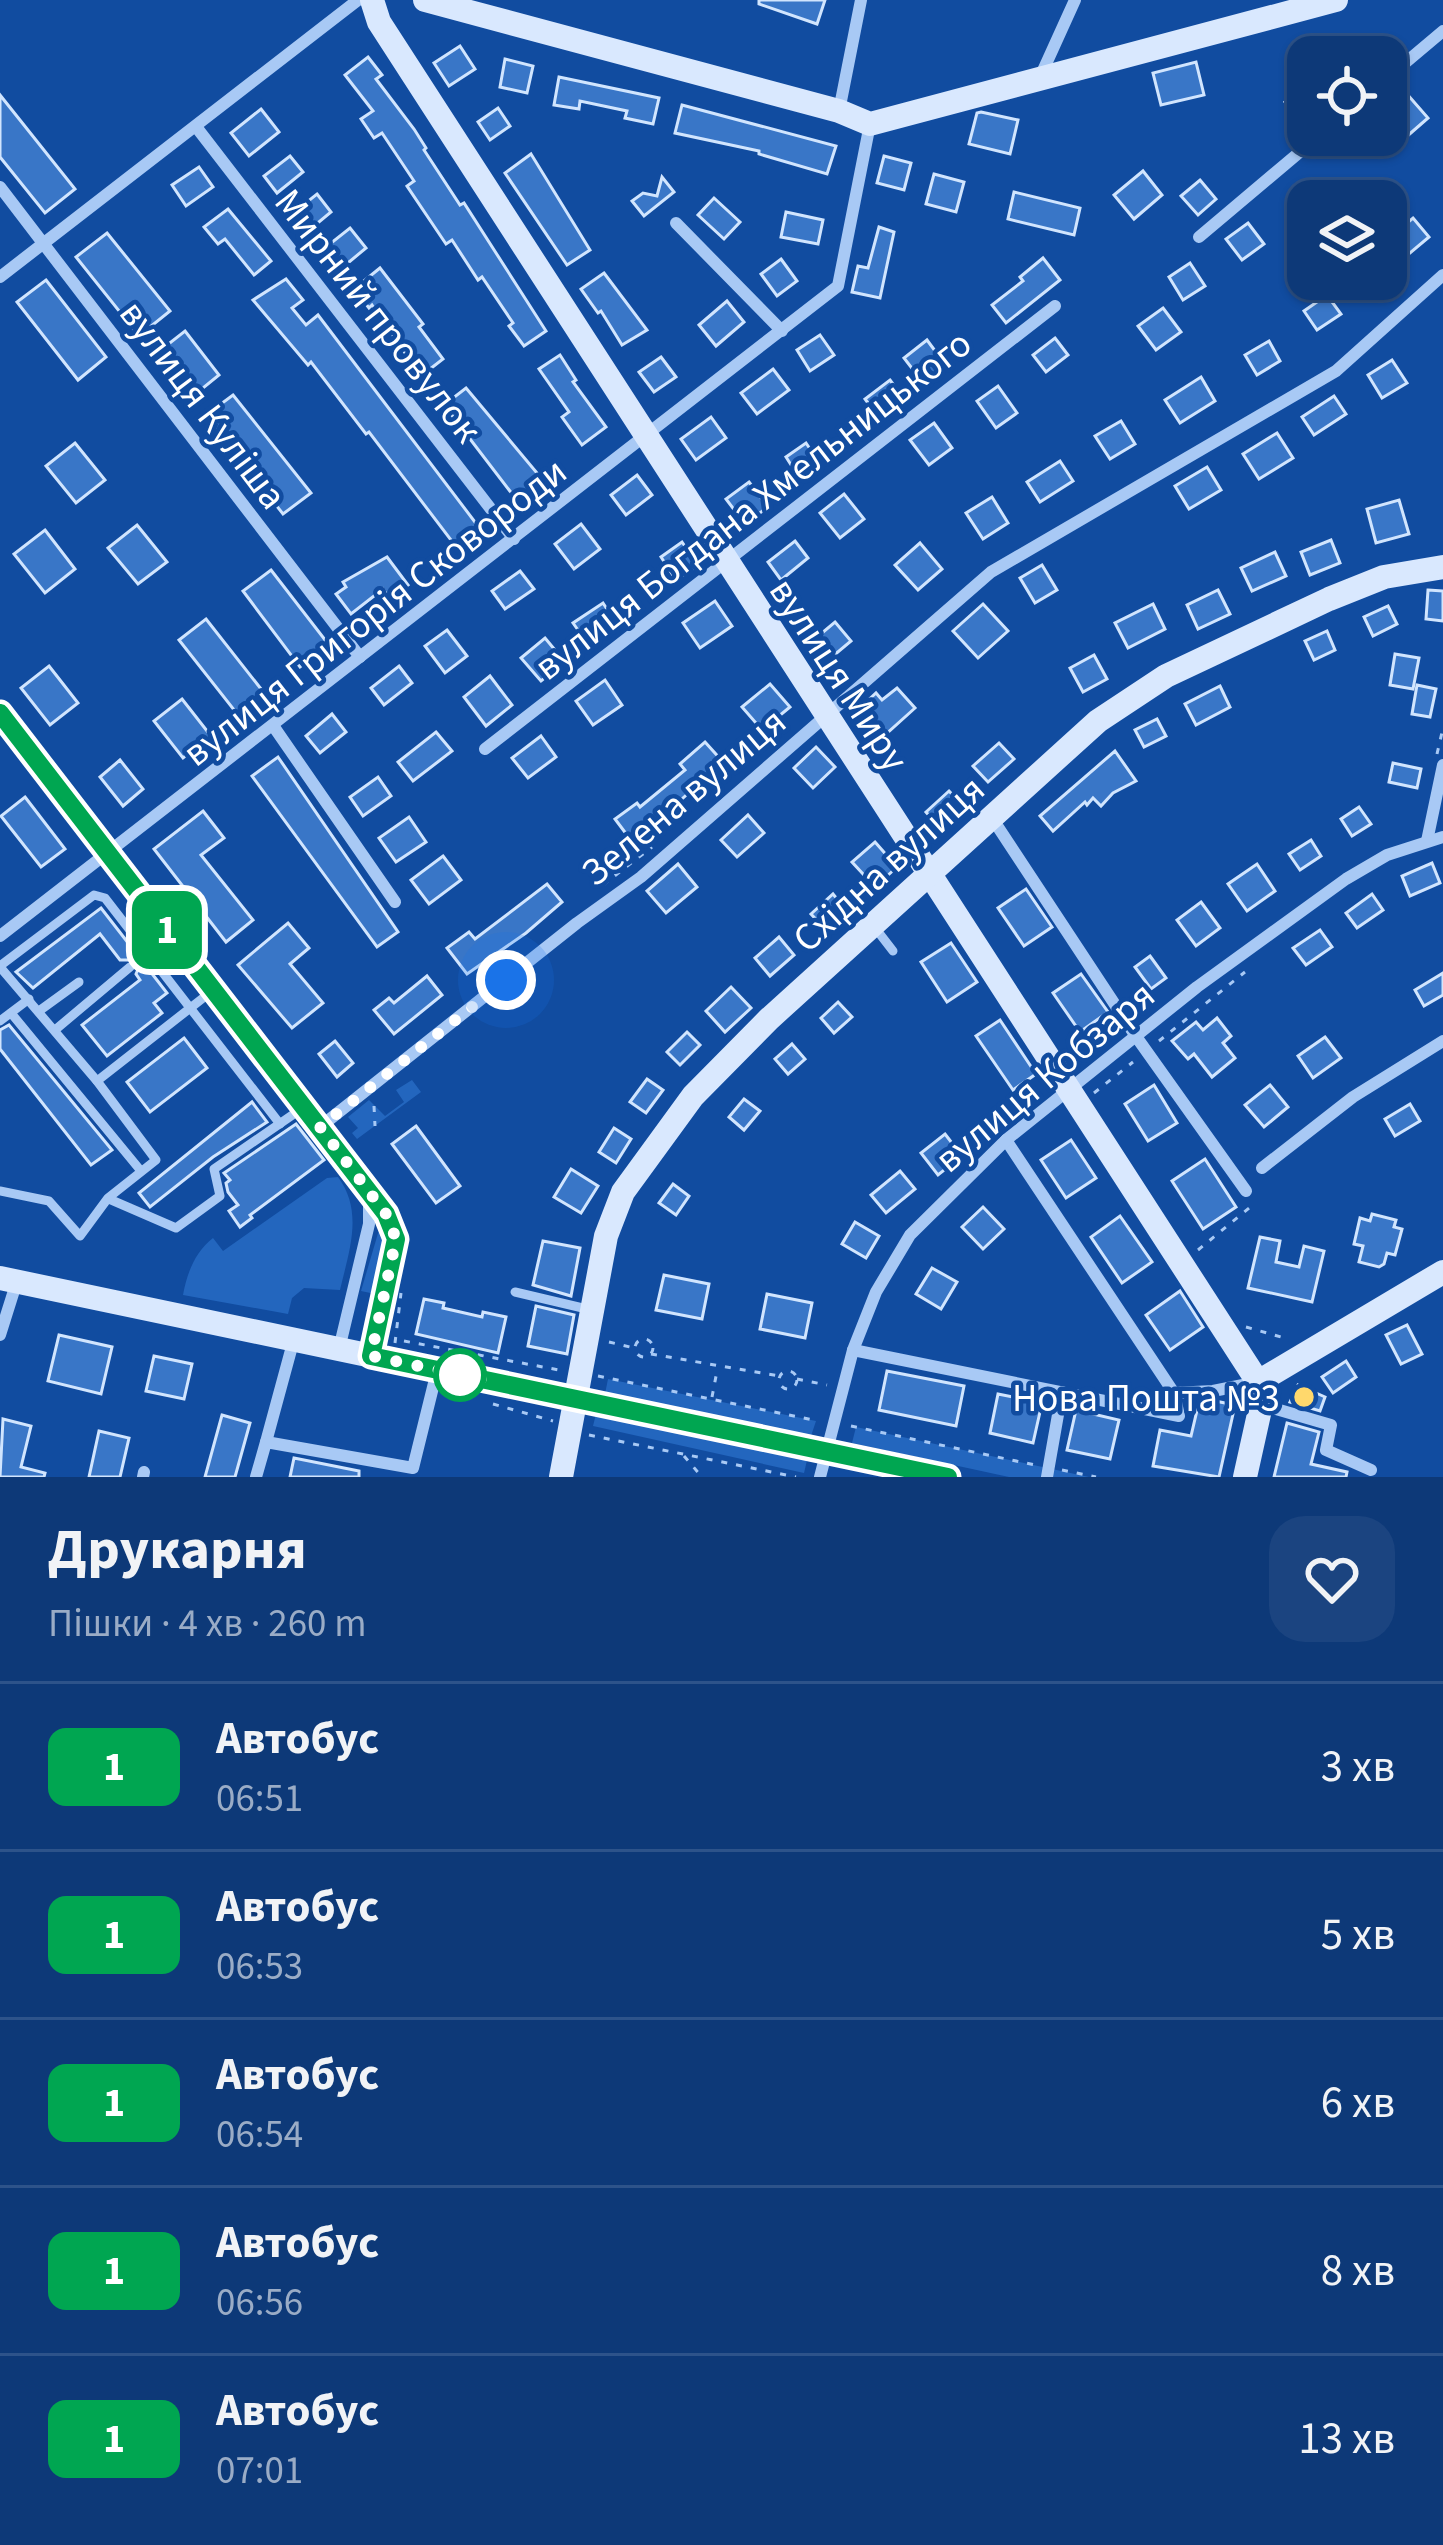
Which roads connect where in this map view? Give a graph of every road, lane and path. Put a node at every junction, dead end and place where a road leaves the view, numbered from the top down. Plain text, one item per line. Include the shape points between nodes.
1 (358, 0) edge
2 (372, 0) edge
3 (425, 0) edge
4 (861, 0) edge
5 (1075, 0) edge
6 (1336, 0) edge
7 (1443, 31) edge
8 (1407, 61) edge
9 (1038, 81) junction
10 (839, 110) junction
11 (870, 124) junction
12 (197, 128) junction
13 (1295, 156) edge
14 (0, 188) edge
15 (676, 223) dead end
16 (1199, 237) dead end
17 (44, 244) junction
18 (1443, 275) edge
19 (0, 278) edge
20 (1055, 307) dead end
21 (782, 331) junction
22 (646, 439) junction
23 (514, 538) junction
24 (725, 562) junction
25 (1443, 567) edge
26 (360, 657) junction
27 (0, 713) edge
28 (824, 715) junction
29 (274, 727) junction
30 (485, 748) dead end
31 (1443, 765) edge
32 (992, 817) junction
33 (1443, 837) edge
34 (1426, 841) junction
35 (110, 854) junction
36 (927, 874) junction
37 (394, 902) dead end
38 (873, 925) junction
39 (0, 937) edge
40 (893, 951) dead end
41 (0, 966) edge
42 (130, 967) dead end
43 (1248, 969) dead end
44 (79, 982) dead end
45 (212, 991) junction
46 (29, 999) junction
47 (190, 1008) junction
48 (39, 1011) junction
49 (11, 1012) junction
50 (0, 1022) edge
51 (55, 1030) junction
52 (1135, 1035) junction
53 (1443, 1041) edge
54 (1146, 1051) junction
55 (97, 1081) junction
56 (1078, 1092) junction
57 (374, 1104) dead end
58 (304, 1106) junction
59 (280, 1124) junction
60 (375, 1126) dead end
61 (320, 1127) junction
62 (1006, 1140) junction
63 (1262, 1168) dead end
64 (141, 1171) junction
65 (1246, 1191) joint
66 (0, 1192) edge
67 (369, 1192) junction
68 (108, 1198) junction
69 (1192, 1255) dead end
70 (1443, 1272) edge
71 (9, 1280) edge
72 (515, 1292) dead end
73 (592, 1310) junction
74 (0, 1335) edge
75 (608, 1342) dead end
76 (292, 1346) junction
77 (634, 1348) junction
78 (339, 1349) junction
79 (853, 1350) junction
80 (652, 1354) junction
81 (371, 1356) junction
82 (718, 1368) junction
83 (437, 1371) junction
84 (779, 1376) junction
85 (796, 1379) junction
86 (830, 1386) dead end
87 (1062, 1392) junction
88 (1174, 1393) junction
89 (1259, 1394) junction
90 (577, 1398) junction
91 (711, 1399) dead end
92 (569, 1430) junction
93 (266, 1442) junction
94 (826, 1451) junction
95 (683, 1454) junction
96 (1371, 1470) dead end
97 (256, 1477) edge
98 (561, 1477) edge
99 (702, 1477) edge
100 (796, 1477) edge
101 (820, 1477) edge
102 (948, 1477) edge
103 (1047, 1477) edge
104 (1245, 1477) edge

1 - 12 street
2 - 22 street, вулиця Миру
3 - 10 street
4 - 10 street
5 - 9 street
6 - 9 street
7 - 8 street
9 - 11 street
10 - 11 street
11 - 21 street, вулиця Григорія Сковороди via 838,286
12 - 17 street
12 - 23 street, Мирний провулок
13 - 16 street
14 - 17 street, вулиця Куліша
15 - 21 street
17 - 19 street
17 - 26 street, вулиця Куліша
18 - 28 street, Зелена вулиця via 1336,371 991,572
20 - 24 street, вулиця Богдана Хмельницького
21 - 22 street, вулиця Григорія Сковороди
22 - 23 street, вулиця Григорія Сковороди
22 - 24 street, вулиця Миру
23 - 26 street, вулиця Григорія Сковороди
24 - 28 street, вулиця Миру
24 - 30 street, вулиця Богдана Хмельницького
25 - 32 street, Східна вулиця via 1384,577 1166,676 1098,721
26 - 29 street, вулиця Григорія Сковороди
27 - 35 street
28 - 36 street, вулиця Миру
28 - 61 street, Зелена вулиця via 641,877
29 - 35 street, вулиця Григорія Сковороди
29 - 37 street
31 - 34 street
32 - 36 street, Східна вулиця
32 - 52 street
33 - 34 street, вулиця Кобзаря
34 - 52 street, вулиця Кобзаря via 1346,879
35 - 39 street, вулиця Григорія Сковороди
35 - 45 street
36 - 38 street, Східна вулиця
36 - 56 street, вулиця Миру
38 - 40 lane
38 - 73 street, Східна вулиця via 693,1096 657,1143 623,1192
41 - 46 lane
41 - 47 lane via 94,895 105,898
42 - 51 lane
43 - 54 path
44 - 48 lane
45 - 47 lane
45 - 58 street
46 - 48 lane
46 - 49 lane
47 - 55 lane
47 - 59 lane
48 - 51 lane
49 - 50 lane
49 - 64 lane
51 - 55 lane
52 - 54 street
52 - 56 street, вулиця Кобзаря
53 - 63 street via 1352,1096
54 - 56 path
54 - 65 street
55 - 64 lane via 156,1160
56 - 62 street, вулиця Кобзаря
56 - 89 street, вулиця Миру
57 - 60 path
58 - 59 lane
58 - 61 street
59 - 68 lane via 214,1169 220,1196 176,1228
61 - 67 street
62 - 79 street, вулиця Кобзаря via 910,1235
62 - 88 street
64 - 68 lane
65 - 69 path via 1255,1206
66 - 68 lane via 49,1201 80,1236
67 - 78 street via 369,1224
67 - 81 street via 396,1239
70 - 89 street
71 - 74 street
71 - 76 street
72 - 73 lane
73 - 90 street, Східна вулиця
75 - 77 path
76 - 78 street
76 - 93 street
77 - 80 path via 643,1358
77 - 80 path via 647,1340
78 - 81 street
79 - 87 street
79 - 94 street, вулиця Кобзаря
80 - 82 path
81 - 83 street
82 - 84 path
82 - 91 path
83 - 90 street
83 - 93 street via 413,1468
84 - 85 path via 789,1370
84 - 85 path via 788,1389
85 - 86 path
87 - 88 street via 1179,1416
87 - 103 street
88 - 89 street
89 - 96 street via 1331,1425 1326,1450
89 - 104 street
90 - 92 street, Східна вулиця
90 - 94 street
92 - 95 path
92 - 98 street, Східна вулиця
93 - 97 street
94 - 101 street, вулиця Кобзаря
94 - 102 street
95 - 99 path
95 - 100 path

